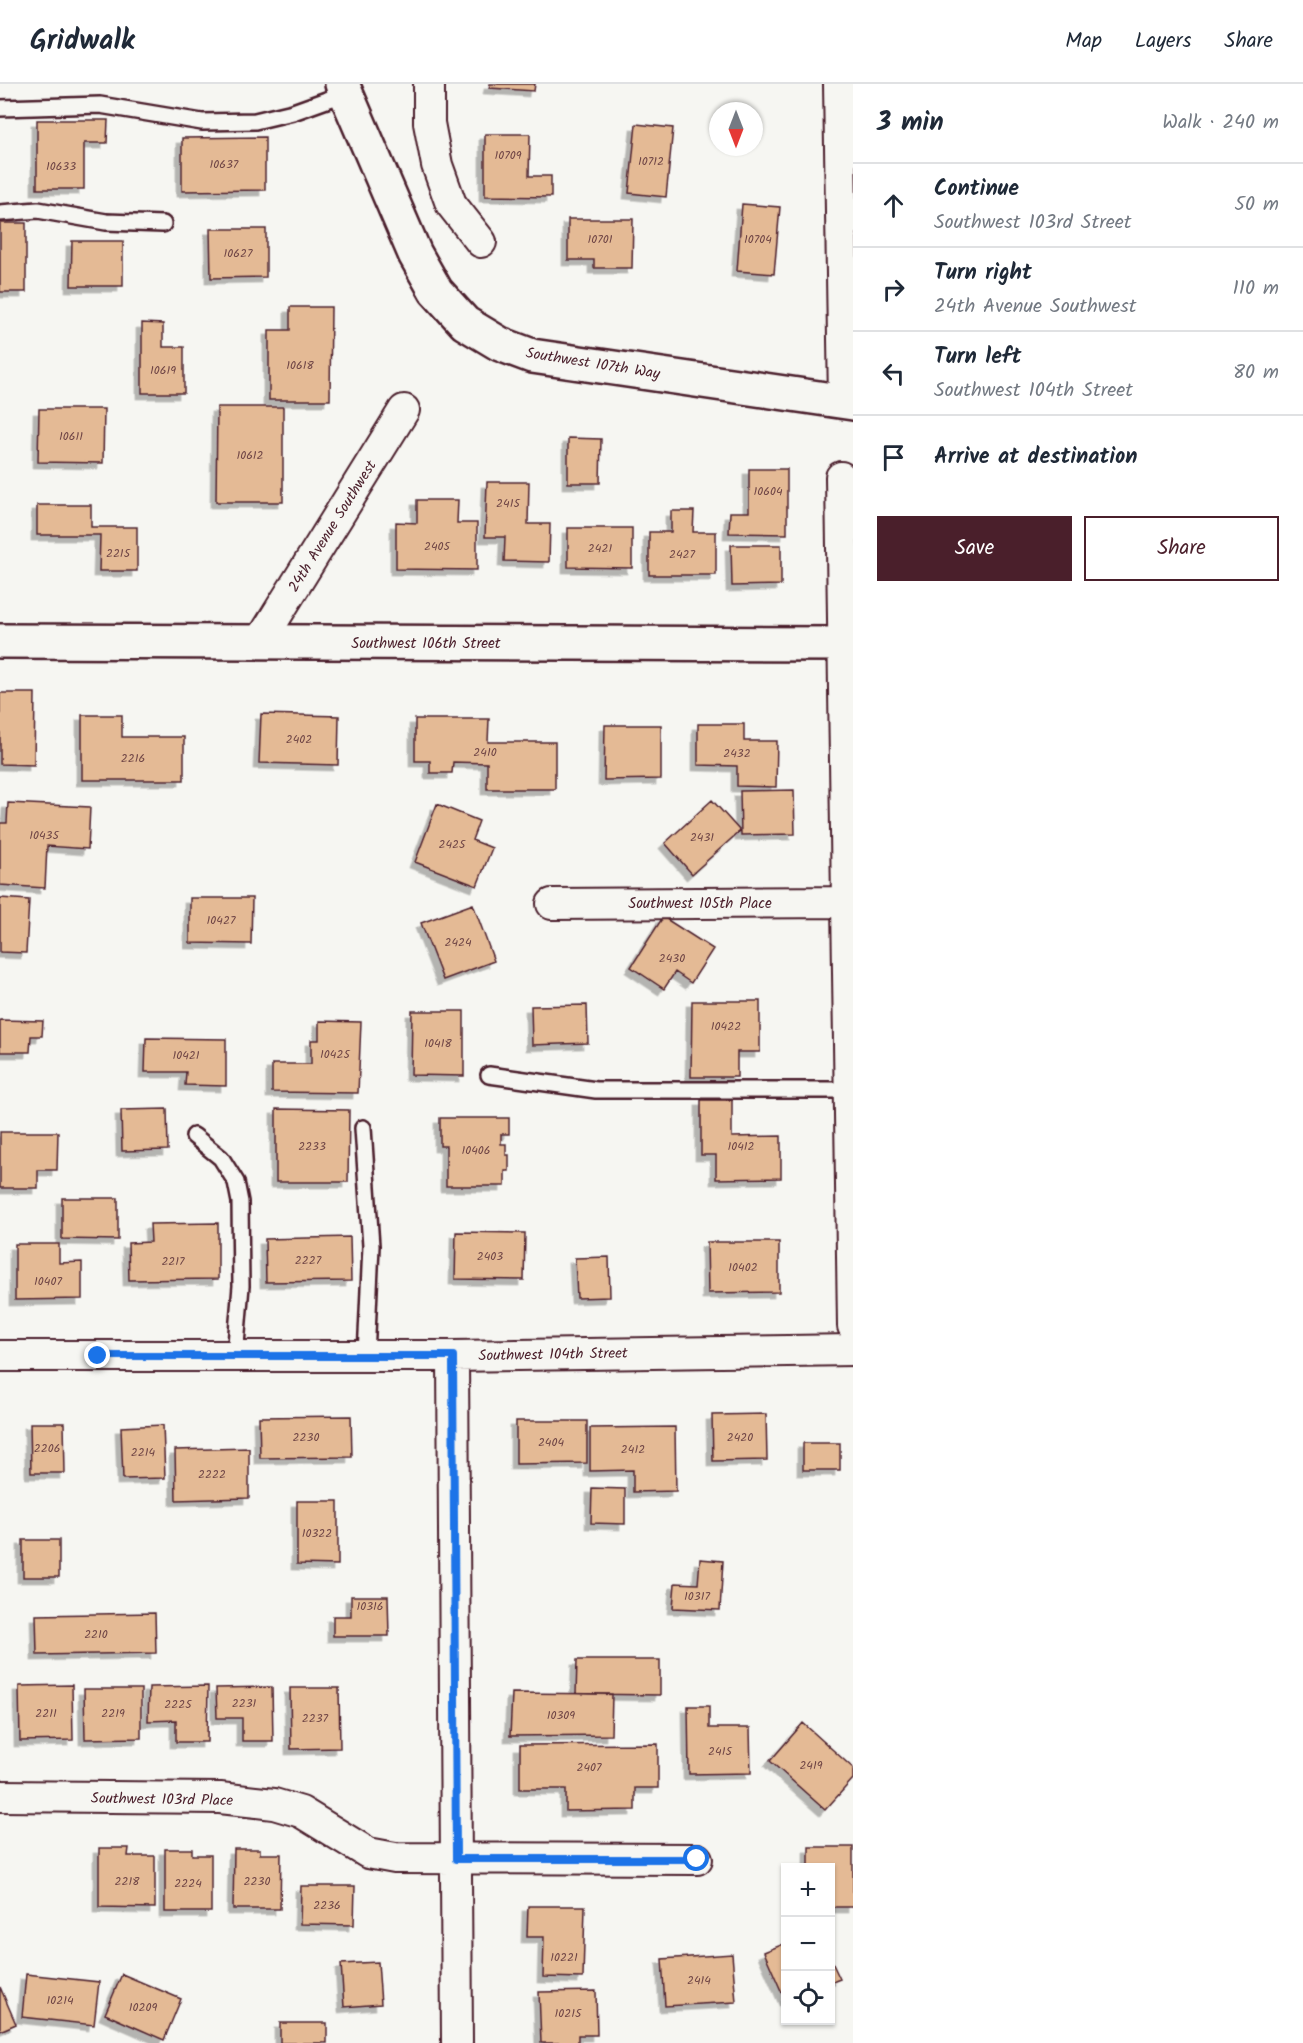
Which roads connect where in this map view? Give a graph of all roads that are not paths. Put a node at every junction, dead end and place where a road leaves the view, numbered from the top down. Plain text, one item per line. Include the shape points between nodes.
1 (429, 84) edge
2 (839, 84) edge
3 (344, 88) edge
4 (0, 108) edge
5 (0, 213) edge
6 (163, 224) dead end
7 (481, 242) dead end
8 (848, 402) edge
9 (404, 410) dead end
10 (841, 477) dead end
11 (0, 641) edge
12 (260, 642) junction
13 (849, 644) edge
14 (847, 902) junction
15 (552, 904) dead end
16 (489, 1075) dead end
17 (850, 1090) junction
18 (363, 1128) dead end
19 (194, 1136) dead end
20 (853, 1326) edge
21 (853, 1350) edge
22 (0, 1356) edge
23 (235, 1356) junction
24 (366, 1356) junction
25 (453, 1356) junction
26 (0, 1796) edge
27 (456, 1859) junction
28 (697, 1859) dead end
29 (457, 2043) edge

1 - 7 street via 429,123 437,165 451,204
2 - 8 street
3 - 4 lane via 293,112 255,121 202,122 100,105
3 - 8 street, Southwest 107th Way via 415,254 436,291 465,323 500,344 532,356
5 - 6 lane via 38,210 106,222
9 - 12 street, 24th Avenue Southwest
10 - 13 street
11 - 12 street, Southwest 106th Street
12 - 13 street, Southwest 106th Street
13 - 14 street
14 - 15 street, Southwest 105th Place
14 - 17 street
16 - 17 lane via 596,1090
17 - 20 street
18 - 24 lane via 371,1246
19 - 23 lane via 221,1158 236,1182 240,1202 241,1286
21 - 25 street, Southwest 104th Street
22 - 23 street, Southwest 104th Street
23 - 24 street, Southwest 104th Street
24 - 25 street, Southwest 104th Street
25 - 27 street
26 - 27 street, Southwest 103rd Place via 220,1798 257,1802 301,1812 368,1853 395,1858
27 - 28 street, Southwest 103rd Place
27 - 29 street

